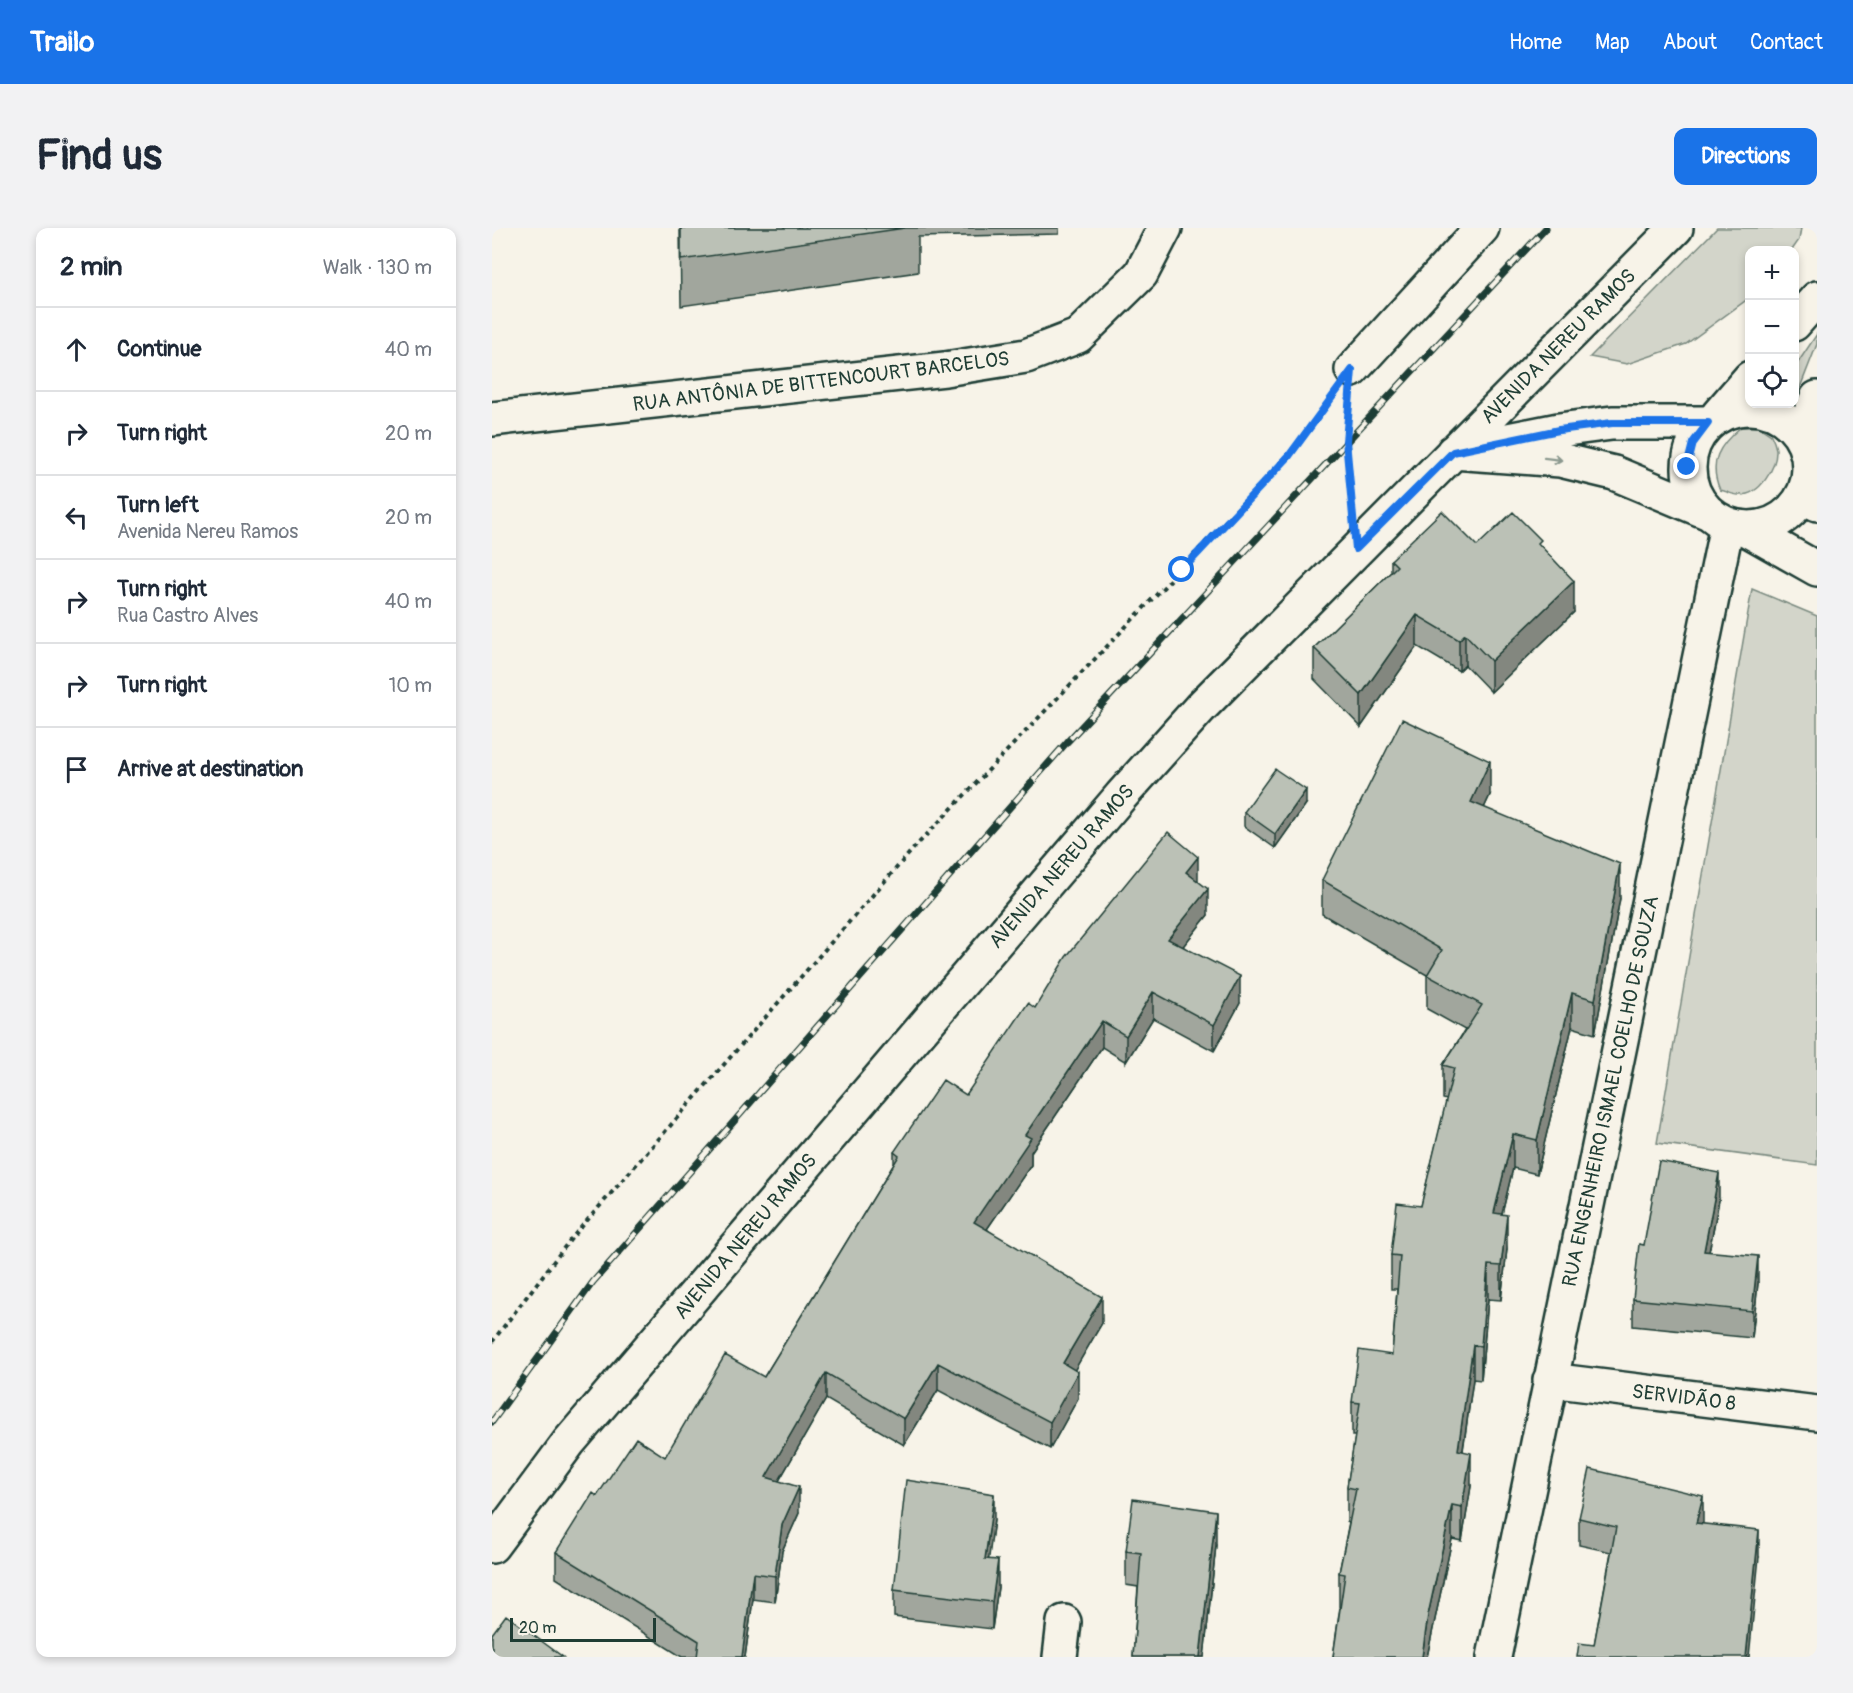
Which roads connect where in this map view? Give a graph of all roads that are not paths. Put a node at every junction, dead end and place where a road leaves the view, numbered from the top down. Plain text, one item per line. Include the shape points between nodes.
1 (1165, 228) edge
2 (1448, 228) edge
3 (1482, 228) edge
4 (1676, 228) edge
5 (1438, 275) junction
6 (1817, 298) edge
7 (1799, 318) edge
8 (1352, 370) road end
9 (1745, 383) edge
10 (1817, 398) edge
11 (492, 419) edge
12 (1713, 419) junction
13 (1801, 436) junction
14 (1453, 452) junction
15 (1812, 496) edge
16 (1727, 522) junction
17 (1817, 568) edge
18 (1550, 1380) junction
19 (1817, 1413) edge
20 (492, 1546) edge
21 (1064, 1622) dead end
22 (1060, 1657) edge
23 (1494, 1657) edge

1 - 11 main road, RUA ANTÔNIA DE BITTENCOURT BARCELOS via 1141,274 1078,336 1026,357
2 - 5 main road
3 - 5 main road
4 - 14 main road, AVENIDA NEREU RAMOS
5 - 8 main road
6 - 7 main road
9 - 12 main road
10 - 13 main road
12 - 13 main road via 1736,408 1754,407 1773,412
12 - 14 main road via 1612,423
12 - 16 main road via 1693,443 1687,467 1692,491
13 - 15 main road via 1809,453
14 -> 16 main road via 1560,460 1614,473
14 - 20 main road, AVENIDA NEREU RAMOS via 1200,708 1120,796 569,1442
15 - 16 main road via 1772,524
16 - 17 main road
16 - 18 main road, RUA ENGENHEIRO ISMAEL COELHO DE SOUZA
18 - 19 main road, SERVIDÃO 8
18 - 23 main road, RUA ENGENHEIRO ISMAEL COELHO DE SOUZA
21 - 22 main road

